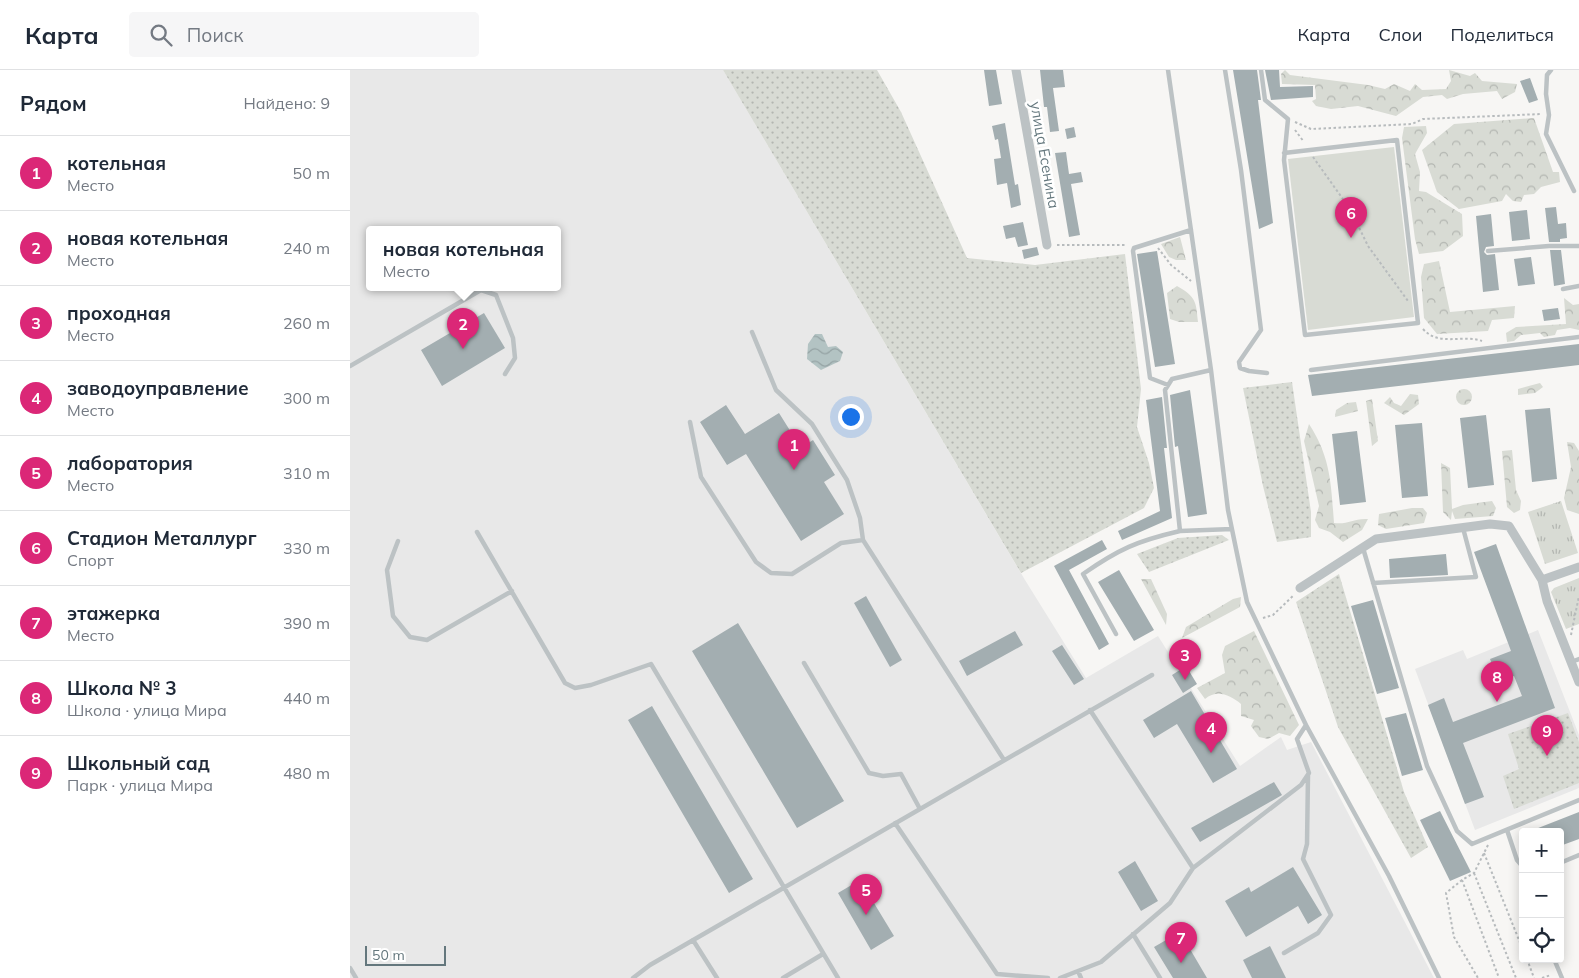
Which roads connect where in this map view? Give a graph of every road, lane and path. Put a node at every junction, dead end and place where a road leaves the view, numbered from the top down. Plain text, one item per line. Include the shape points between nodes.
1 (1016, 70) edge
2 (1168, 70) edge
3 (1225, 70) edge
4 (1261, 70) edge
5 (1551, 70) edge
6 (1549, 115) junction
7 (1288, 119) junction
8 (1304, 144) dead end
9 (1310, 152) dead end
10 (1284, 153) junction
11 (1574, 191) dead end
12 (1191, 230) junction
13 (1148, 243) junction
14 (1047, 245) joint
15 (1131, 245) dead end
16 (1579, 246) edge
17 (1488, 251) dead end
18 (1191, 281) dead end
19 (1579, 286) edge
20 (1563, 289) dead end
21 (479, 291) edge
22 (484, 291) edge
23 (1410, 304) dead end
24 (1421, 324) dead end
25 (752, 332) dead end
26 (1579, 337) edge
27 (1498, 347) junction
28 (350, 366) edge
29 (1211, 370) junction
30 (1311, 370) dead end
31 (1267, 373) dead end
32 (505, 374) dead end
33 (1168, 385) junction
34 (690, 422) dead end
35 (1463, 528) junction
36 (1232, 529) junction
37 (1180, 531) junction
38 (477, 532) dead end
39 (863, 540) junction
40 (398, 541) dead end
41 (1363, 547) junction
42 (1579, 566) edge
43 (1542, 580) junction
44 (1373, 583) junction
45 (1300, 588) joint
46 (512, 591) junction
47 (1579, 596) edge
48 (1256, 621) junction
49 (1116, 634) dead end
50 (1571, 635) dead end
51 (1575, 661) edge
52 (804, 663) dead end
53 (1152, 675) dead end
54 (1579, 682) edge
55 (1090, 710) junction
56 (1306, 725) junction
57 (1004, 760) junction
58 (1308, 773) junction
59 (1579, 800) edge
60 (920, 809) junction
61 (895, 823) junction
62 (1506, 830) junction
63 (1488, 846) dead end
64 (1484, 853) junction
65 (1579, 855) edge
66 (1564, 861) edge
67 (1519, 862) edge
68 (1193, 868) junction
69 (1474, 873) junction
70 (1462, 880) junction
71 (783, 888) junction
72 (1133, 934) junction
73 (693, 940) junction
74 (1519, 940) edge
75 (1284, 953) dead end
76 (823, 954) junction
77 (1528, 963) edge
78 (1556, 963) edge
79 (350, 968) edge
80 (1078, 971) junction
81 (1559, 972) junction
82 (356, 978) edge
83 (634, 978) edge
84 (717, 978) edge
85 (783, 978) edge
86 (838, 978) edge
87 (1048, 978) edge
88 (1060, 978) edge
89 (1082, 978) edge
90 (1160, 978) edge
91 (1439, 978) edge
92 (1478, 978) edge
93 (1500, 978) edge
94 (1516, 978) edge
95 (1534, 978) edge
96 (1542, 978) edge
97 (1562, 978) edge

1 - 14 street, улица Есенина
2 - 12 lane
3 - 31 lane via 1261,330 1239,362 1240,368
4 - 7 lane via 1265,100
5 - 6 lane via 1547,75 1546,94
6 - 7 path via 1423,118 1412,124 1311,129
6 - 11 lane via 1546,134
7 - 8 path
7 - 10 lane
9 - 23 path via 1350,209 1368,246
10 - 10 lane via 1305,335 1418,323 1397,140
12 - 13 lane
12 - 29 lane
13 - 18 path via 1162,250 1171,265
13 - 33 lane via 1134,248 1133,252 1150,378
14 - 15 path
16 - 17 lane
19 - 20 lane
21 - 28 lane
22 - 32 lane via 496,296 513,338 515,358
24 - 27 path via 1424,331 1437,339 1474,338
25 - 39 lane via 776,390 812,424 847,480 860,518
26 - 27 lane
27 - 30 lane
29 - 33 lane via 1172,379
29 - 36 lane
33 - 37 lane via 1165,390
34 - 39 lane via 701,477 756,562 771,573 792,574 841,543
35 - 41 street via 1376,539
35 - 43 street via 1490,524 1509,526
35 - 44 lane via 1476,577
36 - 37 lane
36 - 48 lane via 1247,602
37 - 49 lane via 1116,551 1082,574
38 - 46 lane
39 - 57 lane
40 - 46 lane via 387,570 393,616 410,637 427,640
41 - 44 lane
41 - 45 street
42 - 43 street
43 - 51 street via 1547,601
44 - 62 lane via 1427,766 1457,832 1472,844
45 - 48 path via 1272,615
46 - 71 lane via 565,684 575,688 591,685 651,664
47 - 50 path
48 - 56 lane
51 - 54 street
52 - 60 lane via 869,773 883,776 901,774
53 - 55 lane
55 - 57 lane
55 - 68 lane
56 - 58 lane via 1297,739
56 - 91 lane via 1389,876
57 - 60 lane
58 - 68 lane via 1301,785
58 - 75 lane via 1307,844 1303,859 1331,915 1318,933
59 - 62 lane
60 - 61 lane
61 - 71 lane
61 - 87 lane via 998,974
62 - 67 lane
63 - 64 path
64 - 69 path
64 - 74 path
65 - 66 lane
68 - 72 lane via 1170,903
69 - 70 path
69 - 94 path
70 - 92 path via 1446,893 1454,936
70 - 93 path
71 - 73 lane
71 - 76 lane
72 - 80 lane via 1101,962
72 - 90 lane
73 - 83 lane
73 - 84 lane
76 - 85 lane
76 - 86 lane
77 - 95 path
78 - 81 lane
79 - 82 lane
80 - 88 lane
80 - 89 lane
81 - 96 path
81 - 97 lane

